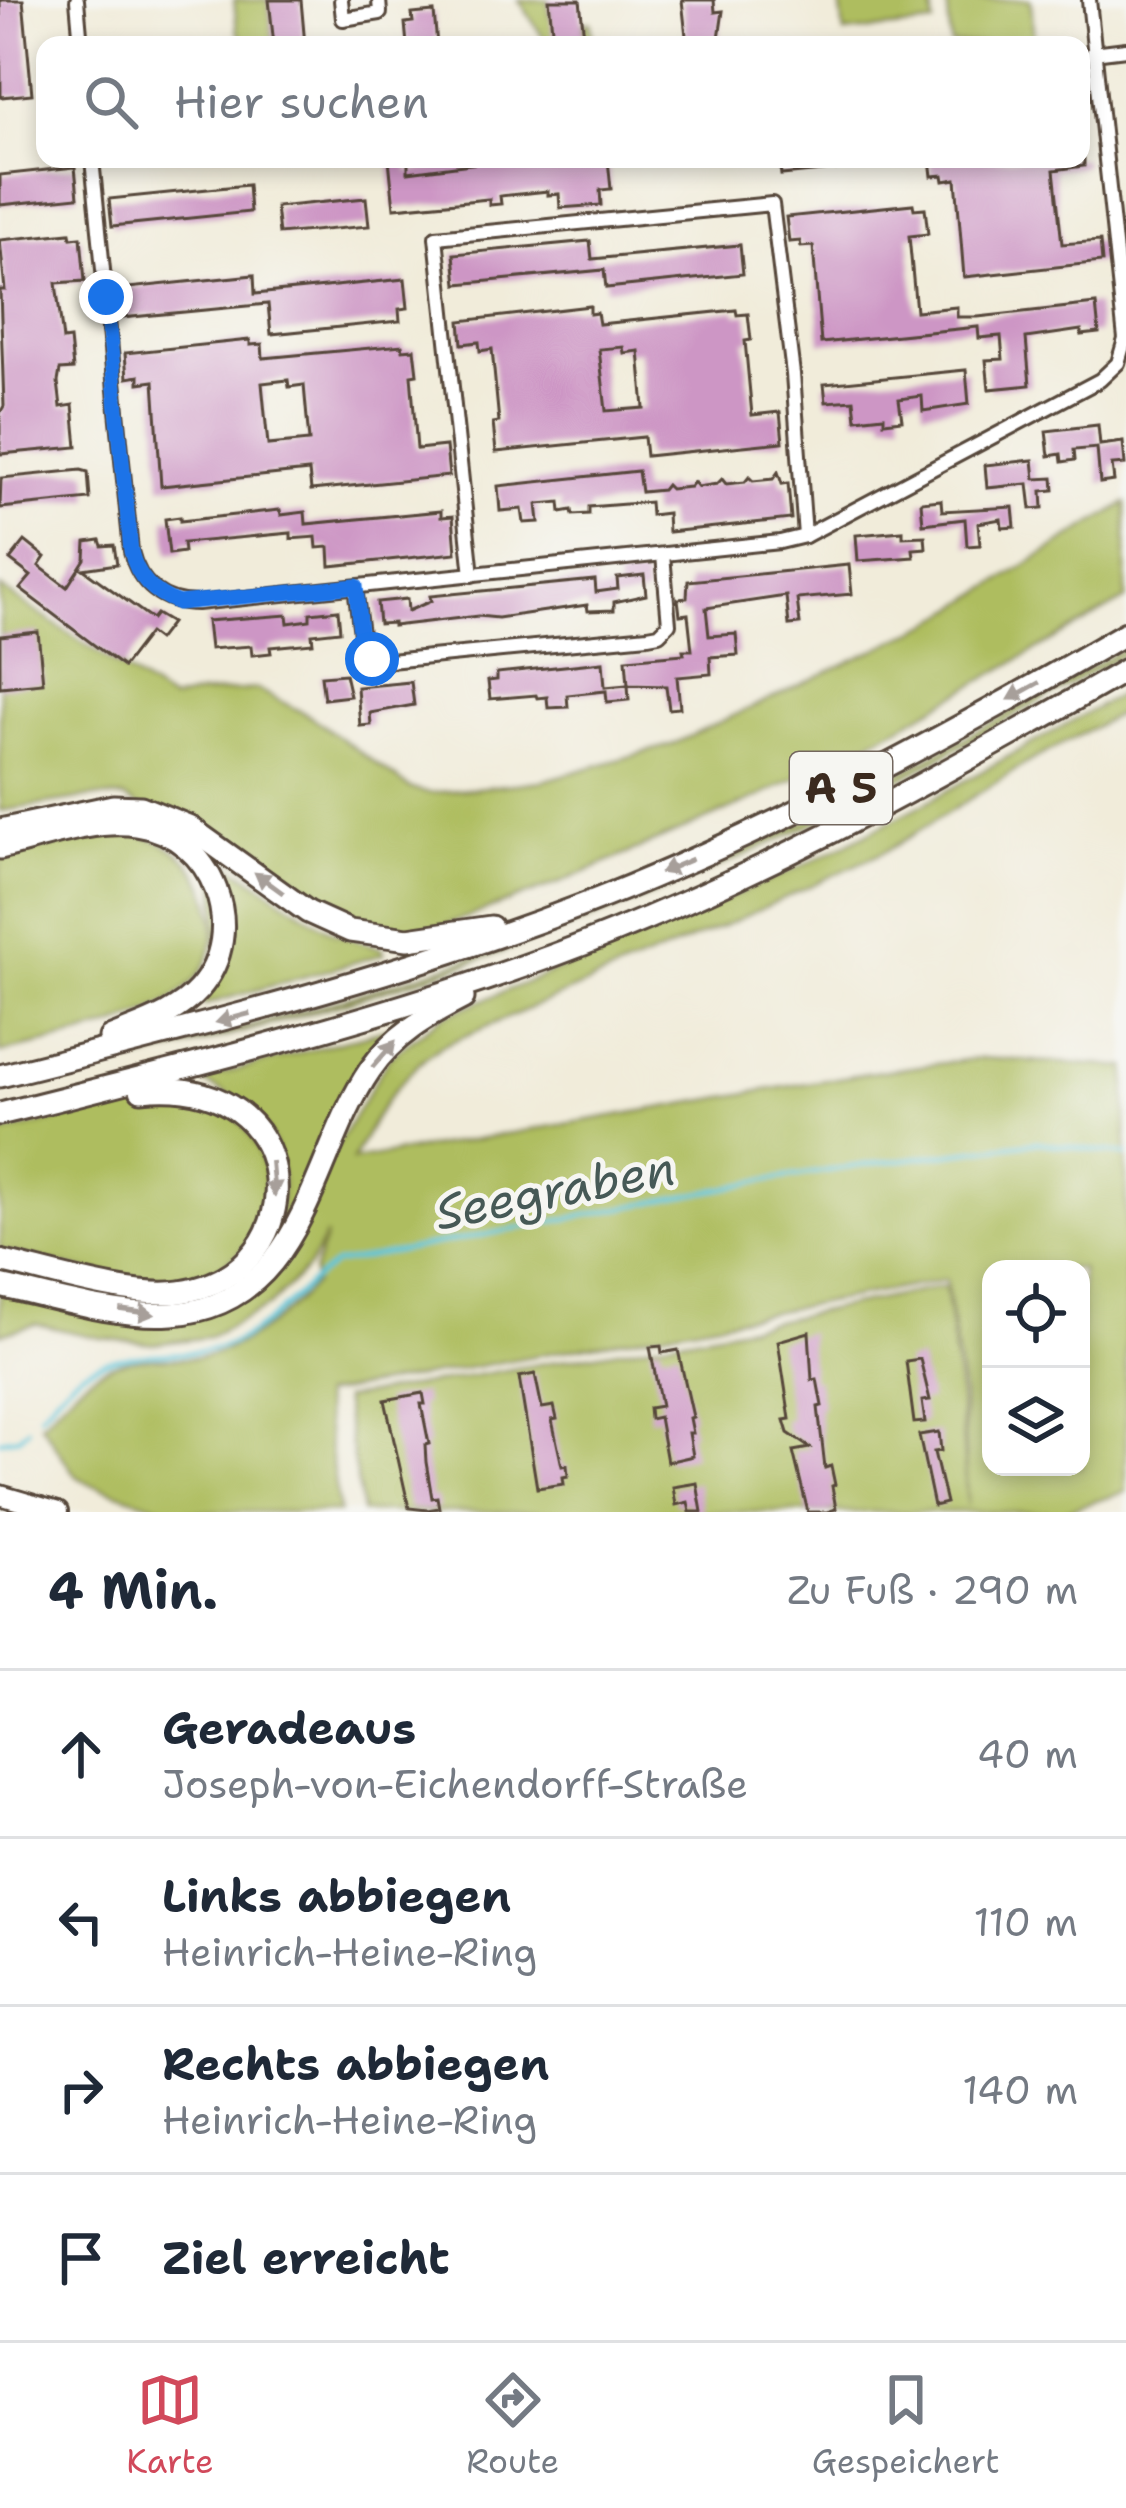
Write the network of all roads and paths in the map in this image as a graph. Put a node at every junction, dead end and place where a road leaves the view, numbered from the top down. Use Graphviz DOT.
graph roads {
  1 [pos="76,0"];
  2 [pos="341,0"];
  3 [pos="379,0"];
  4 [pos="1089,0"];
  5 [pos="80,36"];
  6 [pos="1126,49"];
  7 [pos="1093,53"];
  8 [pos="93,168"];
  9 [pos="1122,261"];
  10 [pos="806,536"];
  11 [pos="663,555"];
  12 [pos="472,574"];
  13 [pos="356,586"];
  14 [pos="1126,633"];
  15 [pos="1126,670"];
  16 [pos="0,830"];
  17 [pos="0,848"];
  18 [pos="545,918"];
  19 [pos="528,965"];
  20 [pos="48,1064"];
  21 [pos="0,1076"];
  22 [pos="63,1098"];
  23 [pos="0,1114"];
  24 [pos="0,1261"];
  25 [pos="0,1286"];
  26 [pos="3,1494"];
  27 [pos="58,1512"];
  1 -- 5 [label="street"];
  2 -- 3 [label="street"];
  4 -- 7 [label="street"];
  6 -- 7 [label="street"];
  7 -- 9 [label="street"];
  8 -- 13 [label="street"];
  9 -- 10 [label="street"];
  10 -- 11 [label="street"];
  10 -- 12 [label="street"];
  11 -- 12 [label="street"];
  11 -- 13 [label="street"];
  12 -- 13 [label="street"];
  14 -- 18 [label="highway, A 5, one-way"];
  15 -- 19 [label="highway, A 5"];
  18 -- 16 [label="highway, one-way"];
  17 -- 20 [label="highway"];
  18 -- 20 [label="highway, A 5, one-way"];
  19 -- 22 [label="highway, A 5"];
  25 -- 19 [label="highway, one-way"];
  20 -- 21 [label="highway, A 5"];
  22 -- 23 [label="highway, A 5"];
  22 -- 24 [label="highway, one-way"];
  26 -- 27 [label="main road"];
}
